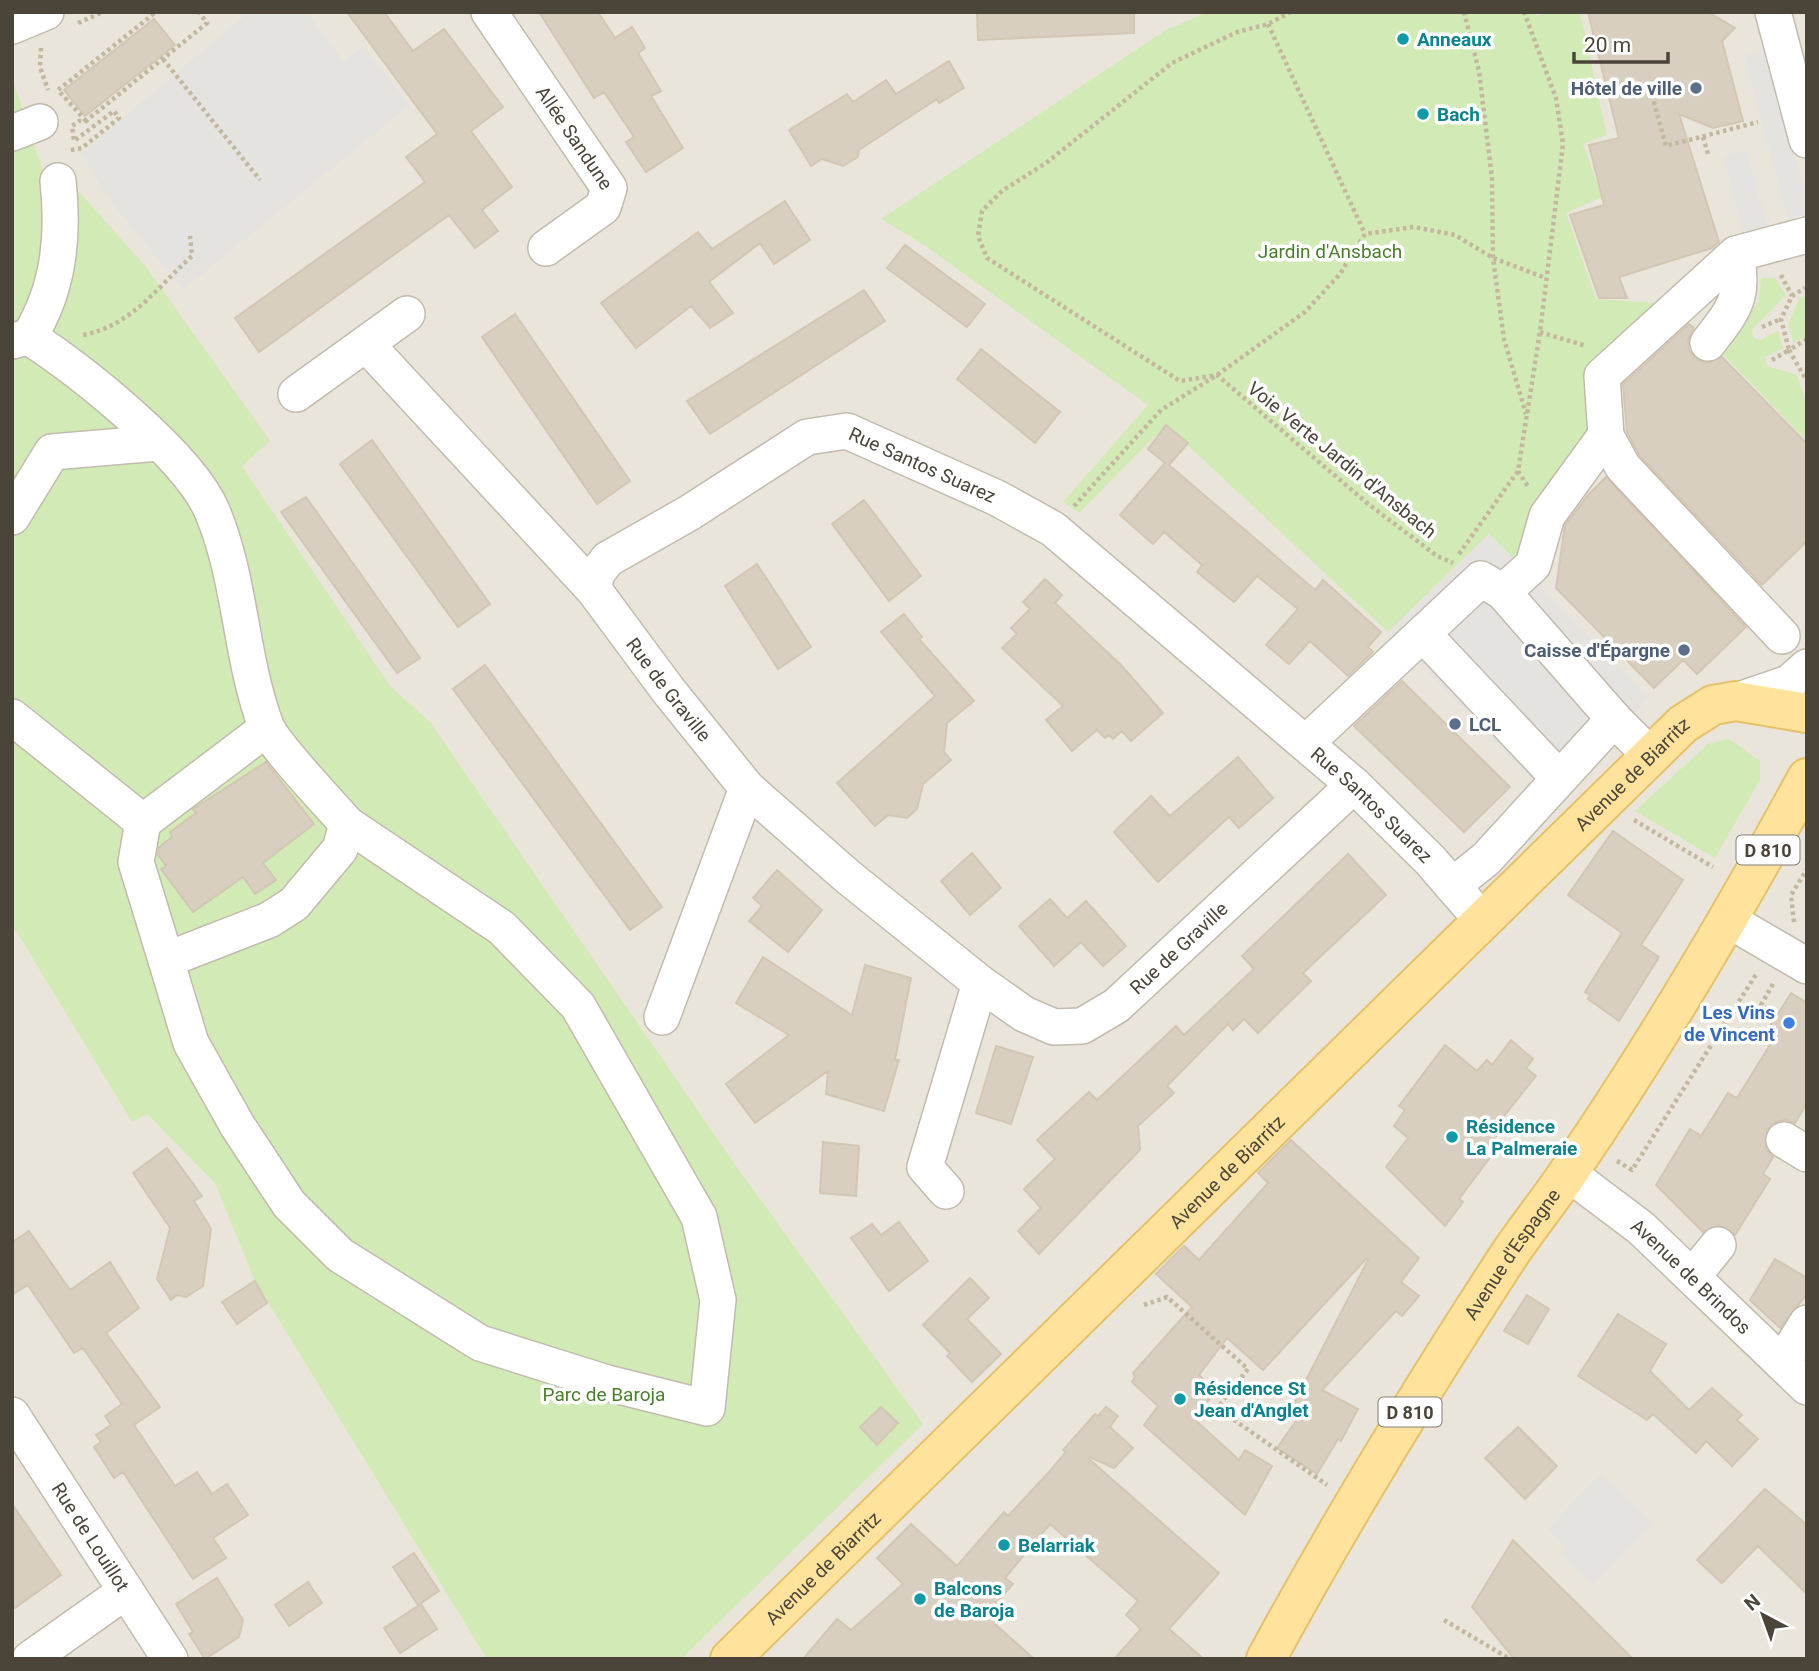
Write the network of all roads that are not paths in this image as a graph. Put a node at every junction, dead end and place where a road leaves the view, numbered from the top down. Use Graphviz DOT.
graph roads {
  1 [pos="489,12"];
  2 [pos="1773,12"];
  3 [pos="12,26"];
  4 [pos="53,27"];
  5 [pos="1807,140"];
  6 [pos="58,181"];
  7 [pos="1807,235"];
  8 [pos="546,248"];
  9 [pos="1736,254"];
  10 [pos="407,314"];
  11 [pos="21,339"];
  12 [pos="1708,343"];
  13 [pos="366,344"];
  14 [pos="296,394"];
  15 [pos="1606,435"];
  16 [pos="158,443"];
  17 [pos="12,517"];
  18 [pos="1479,578"];
  19 [pos="594,590"];
  20 [pos="1424,635"];
  21 [pos="1782,636"];
  22 [pos="1807,667"];
  23 [pos="1736,701"];
  24 [pos="1807,713"];
  25 [pos="12,717"];
  26 [pos="1614,719"];
  27 [pos="266,729"];
  28 [pos="1306,743"];
  29 [pos="1650,755"];
  30 [pos="1558,777"];
  31 [pos="1807,778"];
  32 [pos="1354,785"];
  33 [pos="747,788"];
  34 [pos="143,822"];
  35 [pos="347,824"];
  36 [pos="1452,886"];
  37 [pos="1482,920"];
  38 [pos="1730,921"];
  39 [pos="166,960"];
  40 [pos="1788,960"];
  41 [pos="980,983"];
  42 [pos="662,1017"];
  43 [pos="1578,1158"];
  44 [pos="946,1191"];
  45 [pos="1718,1245"];
  46 [pos="1692,1277"];
  47 [pos="1807,1323"];
  48 [pos="1794,1375"];
  49 [pos="12,1415"];
  50 [pos="126,1591"];
  51 [pos="30,1659"];
  52 [pos="170,1659"];
  53 [pos="730,1659"];
  54 [pos="1266,1659"];
  1 -- 8 [label="street, Allée Sandune"];
  2 -- 5 [label="street"];
  3 -- 4 [label="street"];
  6 -- 11 [label="street"];
  7 -- 9 [label="street"];
  9 -- 12 [label="street"];
  9 -- 15 [label="street"];
  10 -- 13 [label="street"];
  11 -- 16 [label="street"];
  13 -- 14 [label="street"];
  13 -- 19 [label="street"];
  15 -- 18 [label="street"];
  15 -- 21 [label="street"];
  16 -- 17 [label="street"];
  16 -- 27 [label="street"];
  18 -- 20 [label="street"];
  18 -- 26 [label="street"];
  19 -- 28 [label="street, Rue Santos Suarez"];
  19 -- 33 [label="street, Rue de Graville"];
  20 -- 28 [label="street"];
  20 -- 30 [label="street"];
  22 -- 23 [label="street"];
  23 -- 24 [label="main road"];
  23 -- 29 [label="main road, Avenue de Biarritz"];
  25 -- 34 [label="street"];
  26 -- 29 [label="street"];
  26 -- 30 [label="street"];
  27 -- 34 [label="street"];
  27 -- 35 [label="street"];
  28 -- 32 [label="street, Rue Santos Suarez"];
  29 -- 37 [label="main road, Avenue de Biarritz"];
  30 -- 36 [label="street"];
  31 -- 38 [label="main road, Avenue d'Espagne / D 810"];
  32 -- 36 [label="street, Rue Santos Suarez"];
  32 -- 41 [label="street, Rue de Graville"];
  33 -- 41 [label="street, Rue de Graville"];
  33 -- 42 [label="street"];
  34 -- 39 [label="street"];
  35 -- 39 [label="street"];
  35 -- 39 [label="street"];
  36 -- 37 [label="street, Rue Santos Suarez"];
  37 -- 53 [label="main road, Avenue de Biarritz"];
  38 -- 40 [label="street"];
  38 -- 43 [label="main road, Avenue d'Espagne / D 810"];
  41 -- 44 [label="street"];
  43 -- 46 [label="street, Avenue de Brindos"];
  43 -- 54 [label="main road, Avenue d'Espagne / D 810"];
  45 -- 46 [label="street"];
  46 -- 48 [label="street, Avenue de Brindos"];
  47 -- 48 [label="street"];
  49 -- 50 [label="street, Rue de Louillot"];
  50 -- 51 [label="street"];
  50 -- 52 [label="street, Rue de Louillot"];
}
